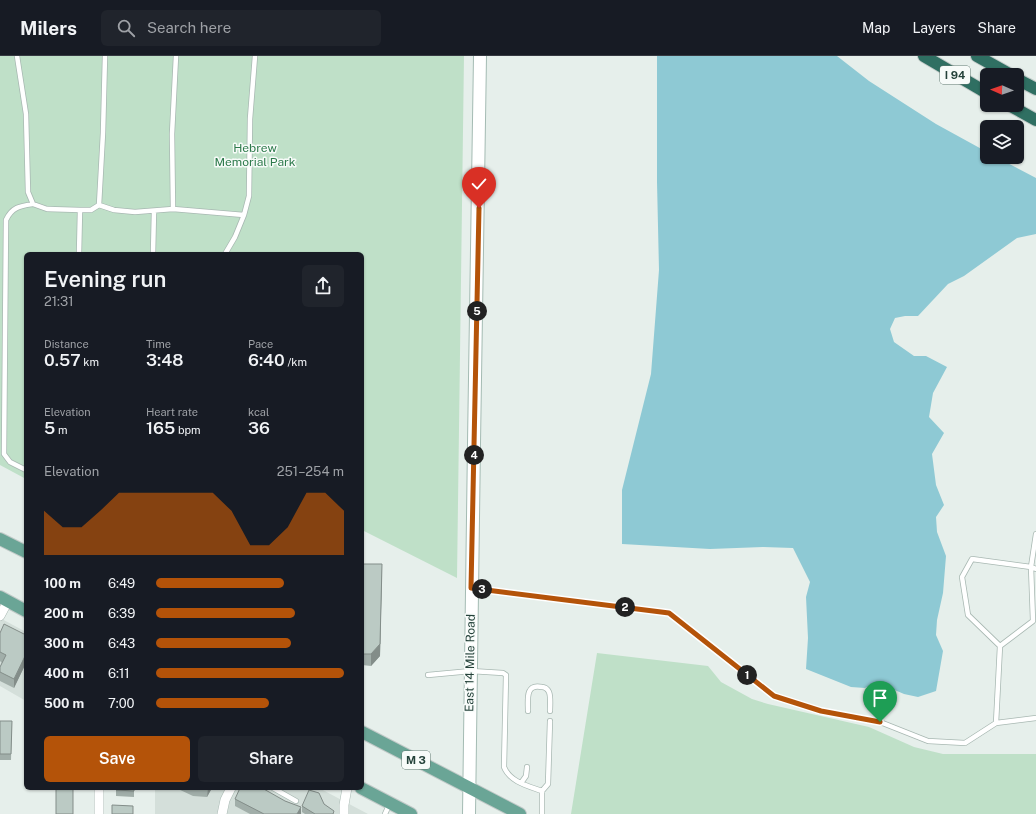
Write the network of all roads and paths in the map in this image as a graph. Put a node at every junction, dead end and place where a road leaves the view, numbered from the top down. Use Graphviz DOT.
graph roads {
  1 [pos="17,56"];
  2 [pos="105,56"];
  3 [pos="176,56"];
  4 [pos="255,56"];
  5 [pos="480,56"];
  6 [pos="924,56"];
  7 [pos="977,56"];
  8 [pos="998,68"];
  9 [pos="1024,83"];
  10 [pos="980,88"];
  11 [pos="1036,89"];
  12 [pos="1022,112"];
  13 [pos="1036,120"];
  14 [pos="33,204"];
  15 [pos="99,205"];
  16 [pos="173,209"];
  17 [pos="80,210"];
  18 [pos="154,211"];
  19 [pos="244,215"];
  20 [pos="79,252"];
  21 [pos="153,252"];
  22 [pos="226,252"];
  23 [pos="24,469"];
  24 [pos="1036,534"];
  25 [pos="0,539"];
  26 [pos="24,551"];
  27 [pos="1034,568"];
  28 [pos="471,588"];
  29 [pos="4,599"];
  30 [pos="24,610"];
  31 [pos="0,616"];
  32 [pos="1035,622"];
  33 [pos="1000,646"];
  34 [pos="471,671"];
  35 [pos="428,675"];
  36 [pos="528,711"];
  37 [pos="550,711"];
  38 [pos="1036,718"];
  39 [pos="550,721"];
  40 [pos="996,723"];
  41 [pos="364,733"];
  42 [pos="527,767"];
  43 [pos="521,783"];
  44 [pos="470,787"];
  45 [pos="99,790"];
  46 [pos="230,790"];
  47 [pos="277,790"];
  48 [pos="347,790"];
  49 [pos="364,790"];
  50 [pos="542,791"];
  51 [pos="296,801"];
  52 [pos="387,809"];
  53 [pos="99,814"];
  54 [pos="222,814"];
  55 [pos="344,814"];
  56 [pos="411,814"];
  57 [pos="469,814"];
  58 [pos="520,814"];
  59 [pos="542,814"];
  1 -- 14 [label="lane"];
  2 -- 15 [label="lane"];
  3 -- 16 [label="lane"];
  4 -- 19 [label="lane"];
  5 -- 28 [label="main road, East 14 Mile Road"];
  6 -- 10 [label="highway, I 94"];
  7 -- 8 [label="highway, I 94"];
  9 -- 11 [label="highway"];
  12 -- 13 [label="highway"];
  14 -- 17 [label="lane"];
  14 -- 23 [label="lane"];
  15 -- 17 [label="lane"];
  15 -- 18 [label="lane"];
  16 -- 18 [label="lane"];
  16 -- 19 [label="lane"];
  17 -- 20 [label="lane"];
  18 -- 21 [label="lane"];
  19 -- 22 [label="lane"];
  24 -- 27 [label="lane"];
  25 -- 26 [label="main road"];
  27 -- 32 [label="lane"];
  27 -- 33 [label="lane"];
  28 -- 34 [label="main road, East 14 Mile Road"];
  28 -- 40 [label="lane"];
  29 -- 30 [label="main road"];
  29 -- 31 [label="street"];
  32 -- 33 [label="lane"];
  33 -- 40 [label="lane"];
  34 -- 35 [label="lane"];
  34 -- 43 [label="lane"];
  34 -- 44 [label="main road, East 14 Mile Road"];
  36 -- 37 [label="lane"];
  38 -- 40 [label="lane"];
  39 -- 50 [label="lane"];
  41 -- 44 [label="main road, M 3"];
  42 -- 43 [label="lane"];
  43 -- 50 [label="lane"];
  44 -- 57 [label="main road, East 14 Mile Road"];
  44 -- 58 [label="main road, M 3"];
  45 -- 53 [label="street"];
  46 -- 54 [label="street"];
  47 -- 51 [label="lane"];
  48 -- 55 [label="street"];
  49 -- 52 [label="main road"];
  50 -- 59 [label="lane"];
  52 -- 56 [label="main road"];
}
